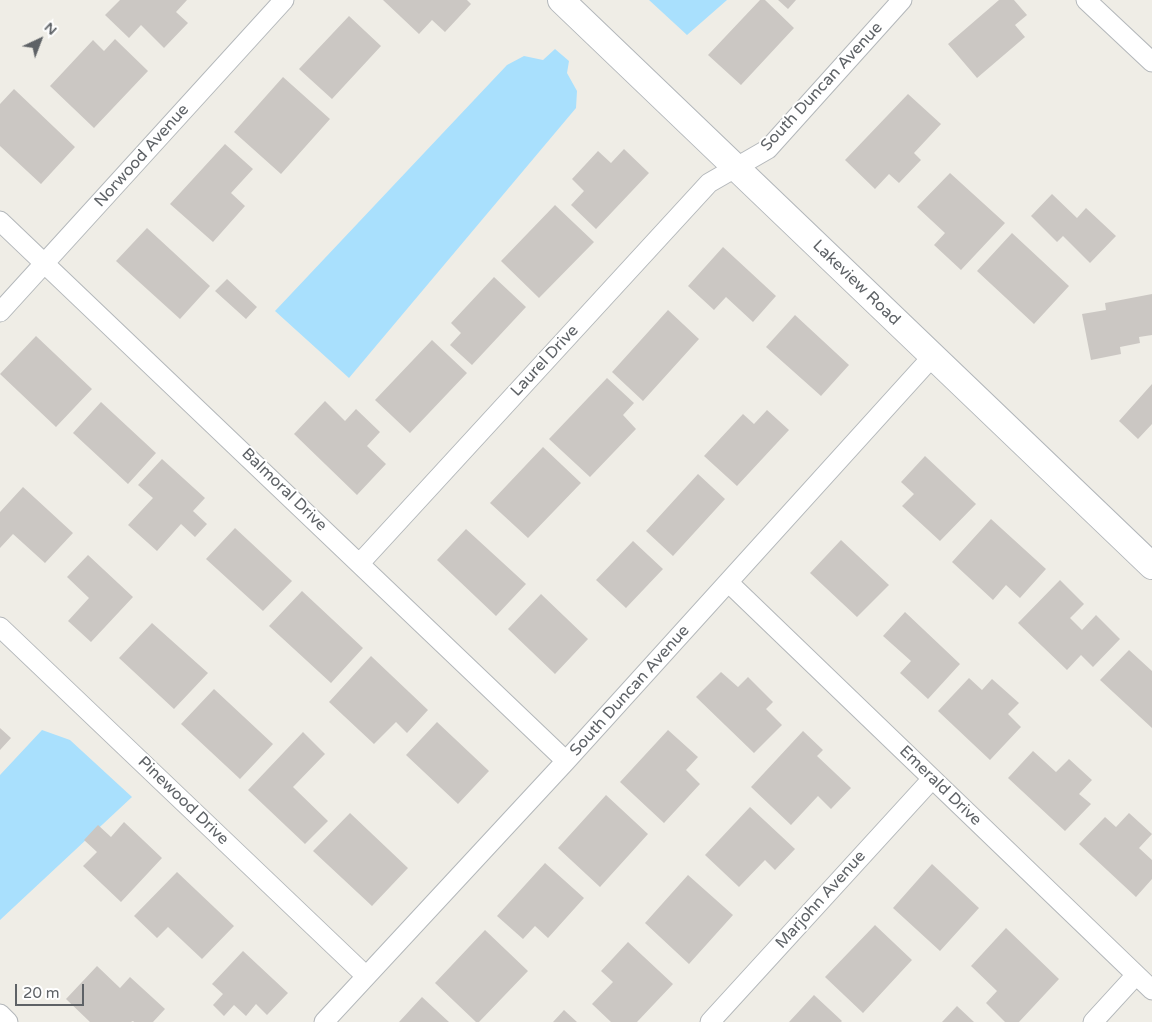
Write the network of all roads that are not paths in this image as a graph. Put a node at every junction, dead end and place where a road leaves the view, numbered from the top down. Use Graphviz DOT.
graph roads {
  1 [pos="284,0"];
  2 [pos="561,0"];
  3 [pos="902,0"];
  4 [pos="1086,0"];
  5 [pos="1152,62"];
  6 [pos="736,167"];
  7 [pos="0,221"];
  8 [pos="44,263"];
  9 [pos="0,312"];
  10 [pos="932,356"];
  11 [pos="360,563"];
  12 [pos="1152,566"];
  13 [pos="728,582"];
  14 [pos="0,627"];
  15 [pos="566,761"];
  16 [pos="932,779"];
  17 [pos="1136,974"];
  18 [pos="366,976"];
  19 [pos="1152,990"];
  20 [pos="0,1014"];
  21 [pos="8,1022"];
  22 [pos="324,1022"];
  23 [pos="710,1022"];
  24 [pos="1093,1022"];
  1 -- 8 [label="street, Norwood Avenue"];
  2 -- 6 [label="street, Lakeview Road"];
  3 -- 6 [label="street, South Duncan Avenue"];
  4 -- 5 [label="street"];
  6 -- 10 [label="street, Lakeview Road"];
  6 -- 11 [label="street, Laurel Drive"];
  7 -- 8 [label="street, Balmoral Drive"];
  8 -- 9 [label="street, Norwood Avenue"];
  8 -- 11 [label="street, Balmoral Drive"];
  10 -- 12 [label="street, Lakeview Road"];
  10 -- 13 [label="street, South Duncan Avenue"];
  11 -- 15 [label="street, Balmoral Drive"];
  13 -- 15 [label="street, South Duncan Avenue"];
  13 -- 16 [label="street, Emerald Drive"];
  14 -- 18 [label="street, Pinewood Drive"];
  15 -- 18 [label="street, South Duncan Avenue"];
  16 -- 17 [label="street, Emerald Drive"];
  16 -- 23 [label="street, Marjohn Avenue"];
  17 -- 19 [label="street, Emerald Drive"];
  17 -- 24 [label="street"];
  18 -- 22 [label="street, South Duncan Avenue"];
  20 -- 21 [label="street"];
}
